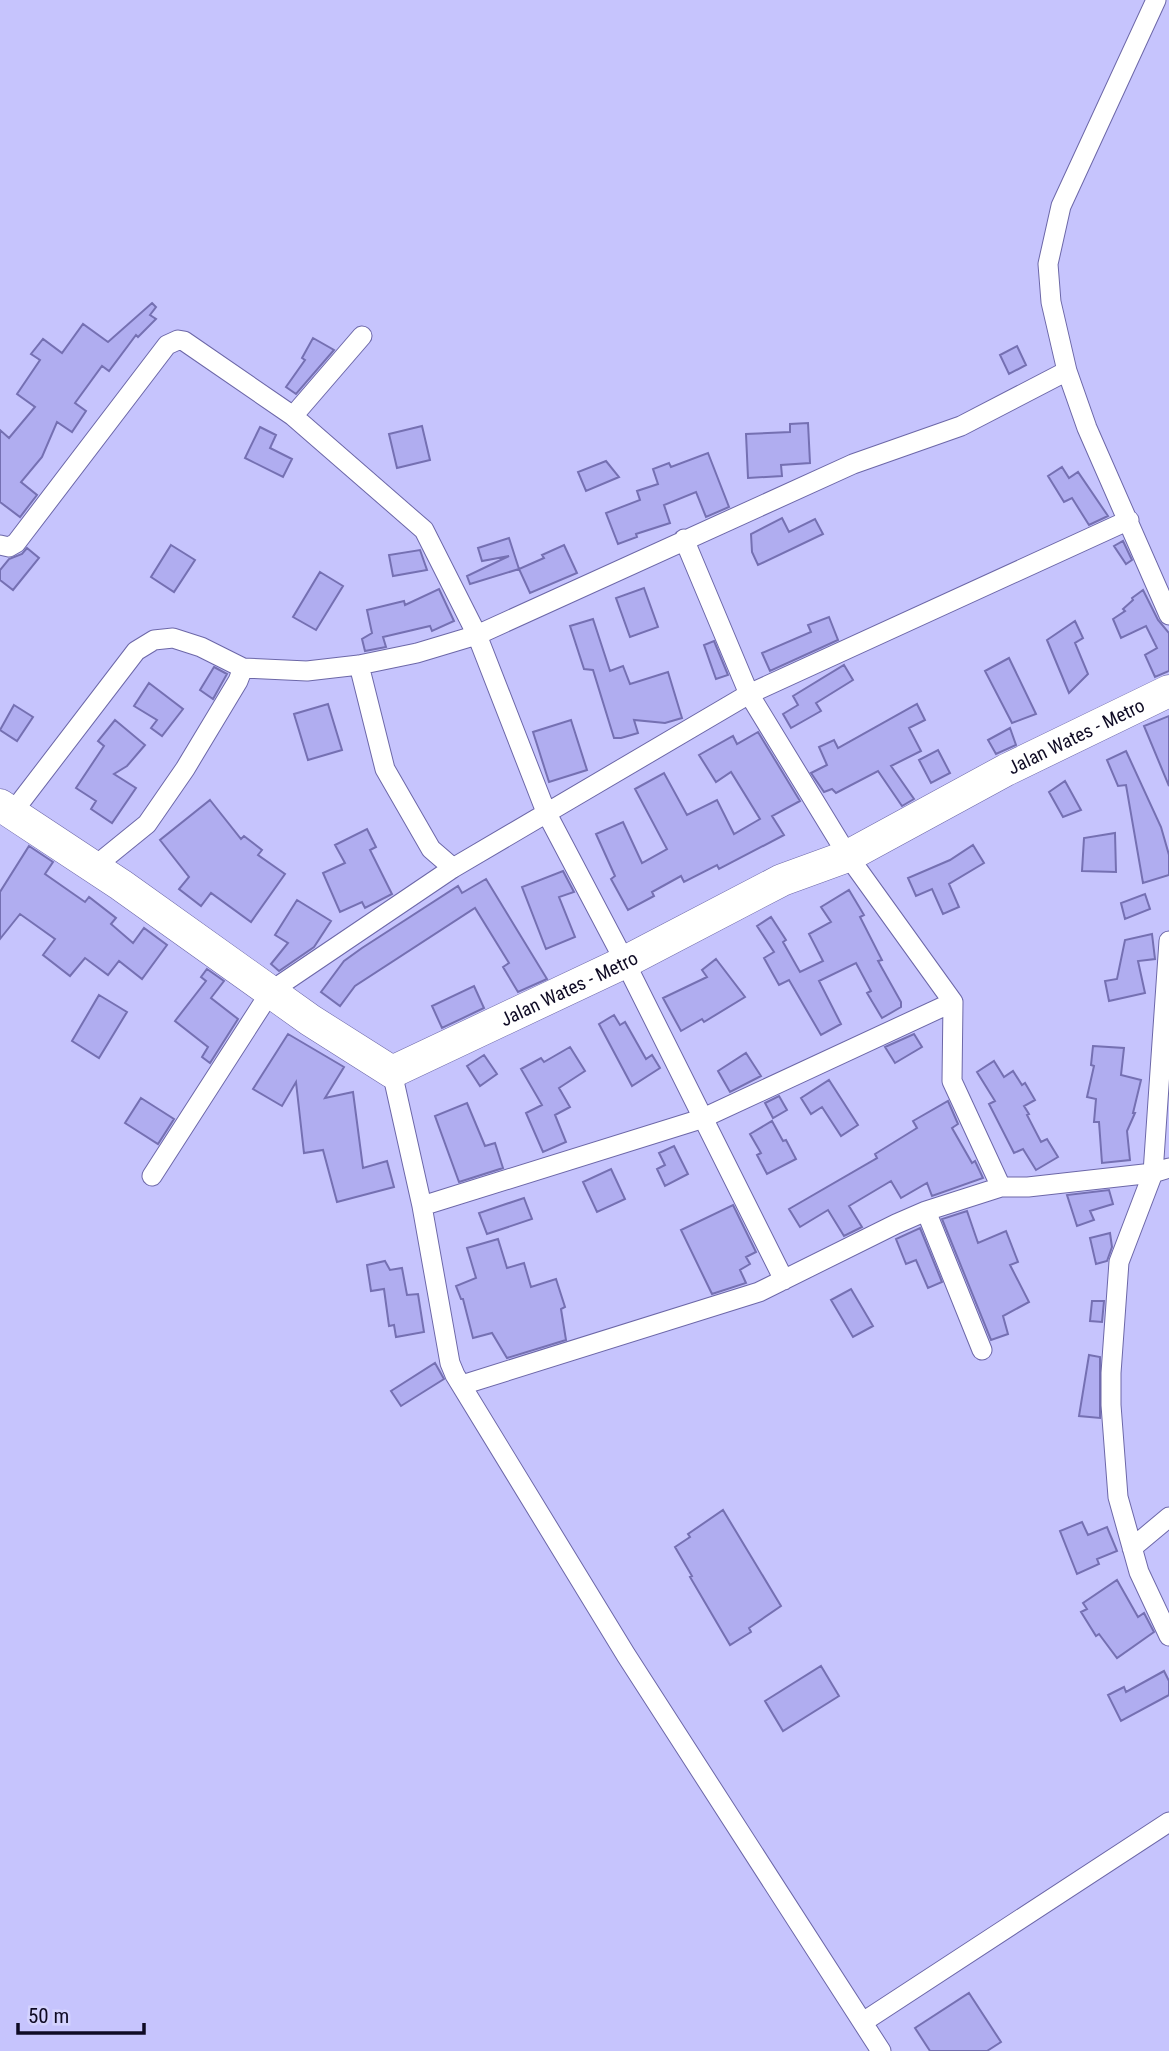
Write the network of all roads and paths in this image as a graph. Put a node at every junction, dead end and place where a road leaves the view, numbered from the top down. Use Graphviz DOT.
graph roads {
  1 [pos="1156,0"];
  2 [pos="362,336"];
  3 [pos="1067,371"];
  4 [pos="293,416"];
  5 [pos="1129,520"];
  6 [pos="684,539"];
  7 [pos="0,545"];
  8 [pos="1169,615"];
  9 [pos="477,635"];
  10 [pos="359,665"];
  11 [pos="243,668"];
  12 [pos="1169,691"];
  13 [pos="749,694"];
  14 [pos="6,809"];
  15 [pos="547,812"];
  16 [pos="848,856"];
  17 [pos="94,867"];
  18 [pos="453,868"];
  19 [pos="1169,942"];
  20 [pos="625,962"];
  21 [pos="271,991"];
  22 [pos="953,1002"];
  23 [pos="391,1072"];
  24 [pos="701,1119"];
  25 [pos="1161,1170"];
  26 [pos="152,1176"];
  27 [pos="1001,1187"];
  28 [pos="422,1206"];
  29 [pos="926,1211"];
  30 [pos="784,1280"];
  31 [pos="982,1350"];
  32 [pos="462,1385"];
  33 [pos="1169,1517"];
  34 [pos="1132,1548"];
  35 [pos="1169,1636"];
  36 [pos="1169,1822"];
  37 [pos="863,2022"];
  38 [pos="881,2051"];
  1 -- 3 [label="street"];
  2 -- 4 [label="street"];
  3 -- 5 [label="street"];
  3 -- 6 [label="street"];
  4 -- 7 [label="street"];
  4 -- 9 [label="street"];
  5 -- 8 [label="street"];
  5 -- 13 [label="street"];
  6 -- 9 [label="street"];
  6 -- 13 [label="street"];
  9 -- 10 [label="street"];
  9 -- 15 [label="street"];
  10 -- 11 [label="street"];
  10 -- 18 [label="street"];
  11 -- 14 [label="street"];
  11 -- 17 [label="street"];
  12 -- 16 [label="main road, Jalan Wates - Metro"];
  13 -- 15 [label="street"];
  13 -- 16 [label="street"];
  14 -- 17 [label="main road"];
  15 -- 18 [label="street"];
  15 -- 20 [label="street"];
  16 -- 20 [label="main road, Jalan Wates - Metro"];
  16 -- 22 [label="street"];
  17 -- 21 [label="main road"];
  18 -- 21 [label="street"];
  19 -- 25 [label="street"];
  20 -- 23 [label="main road, Jalan Wates - Metro"];
  20 -- 24 [label="street"];
  21 -- 23 [label="main road"];
  21 -- 26 [label="street"];
  22 -- 24 [label="street"];
  22 -- 27 [label="street"];
  23 -- 28 [label="street"];
  24 -- 28 [label="street"];
  24 -- 30 [label="street"];
  25 -- 27 [label="street"];
  25 -- 34 [label="street"];
  27 -- 29 [label="street"];
  28 -- 32 [label="street"];
  29 -- 30 [label="street"];
  29 -- 31 [label="street"];
  30 -- 32 [label="street"];
  32 -- 37 [label="street"];
  33 -- 34 [label="street"];
  34 -- 35 [label="street"];
  36 -- 37 [label="street"];
  37 -- 38 [label="street"];
}
